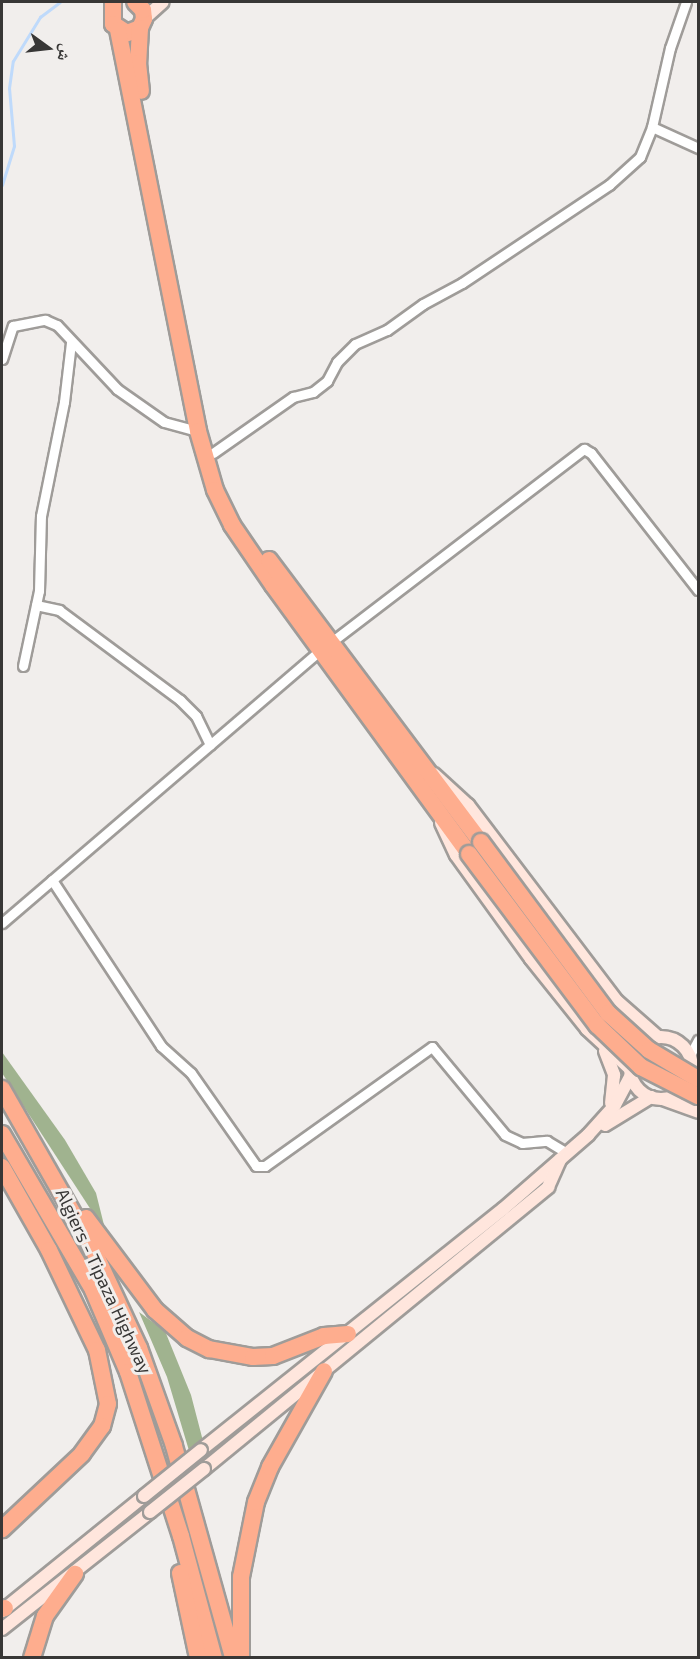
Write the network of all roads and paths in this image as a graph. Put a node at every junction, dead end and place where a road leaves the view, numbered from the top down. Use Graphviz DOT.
graph roads {
  1 [pos="135,2"];
  2 [pos="163,2"];
  3 [pos="686,2"];
  4 [pos="116,4"];
  5 [pos="142,24"];
  6 [pos="118,30"];
  7 [pos="652,127"];
  8 [pos="699,148"];
  9 [pos="71,342"];
  10 [pos="2,359"];
  11 [pos="198,431"];
  12 [pos="213,453"];
  13 [pos="699,590"];
  14 [pos="36,605"];
  15 [pos="325,646"];
  16 [pos="23,666"];
  17 [pos="210,744"];
  18 [pos="429,772"];
  19 [pos="439,816"];
  20 [pos="475,848"];
  21 [pos="52,880"];
  22 [pos="2,923"];
  23 [pos="658,1036"];
  24 [pos="597,1040"];
  25 [pos="699,1040"];
  26 [pos="694,1060"];
  27 [pos="631,1072"];
  28 [pos="699,1079"];
  29 [pos="2,1089"];
  30 [pos="699,1096"];
  31 [pos="657,1098"];
  32 [pos="699,1112"];
  33 [pos="604,1118"];
  34 [pos="2,1134"];
  35 [pos="588,1135"];
  36 [pos="564,1156"];
  37 [pos="2,1167"];
  38 [pos="50,1168"];
  39 [pos="2,1182"];
  40 [pos="348,1334"];
  41 [pos="324,1371"];
  42 [pos="64,1467"];
  43 [pos="170,1504"];
  44 [pos="2,1529"];
  45 [pos="75,1574"];
  46 [pos="3,1609"];
  47 [pos="2,1629"];
  48 [pos="32,1658"];
  49 [pos="198,1658"];
  50 [pos="214,1658"];
  51 [pos="233,1658"];
  52 [pos="241,1658"];
  1 -- 5 [label="highway"];
  2 -- 5 [label="main road"];
  3 -- 7 [label="street"];
  4 -- 6 [label="highway"];
  5 -- 6 [label="highway"];
  5 -- 12 [label="highway"];
  6 -- 11 [label="highway"];
  7 -- 8 [label="street"];
  7 -- 12 [label="street"];
  9 -- 10 [label="street"];
  9 -- 11 [label="street"];
  9 -- 14 [label="street"];
  11 -- 15 [label="highway"];
  12 -- 15 [label="highway"];
  13 -- 15 [label="street"];
  14 -- 16 [label="street"];
  14 -- 17 [label="street"];
  15 -- 17 [label="street"];
  15 -- 18 [label="highway"];
  15 -- 19 [label="highway"];
  17 -- 21 [label="street"];
  18 -- 20 [label="highway"];
  18 -- 23 [label="main road"];
  19 -- 20 [label="highway"];
  19 -- 24 [label="main road"];
  20 -- 28 [label="highway, bridge"];
  20 -- 30 [label="highway, bridge"];
  21 -- 22 [label="street"];
  21 -- 36 [label="street"];
  23 -- 26 [label="main road"];
  23 -- 27 [label="main road"];
  24 -- 27 [label="main road"];
  24 -- 33 [label="main road"];
  25 -- 26 [label="street"];
  26 -- 31 [label="main road"];
  27 -- 31 [label="main road"];
  27 -- 33 [label="main road"];
  29 -- 38 [label="highway, Algiers - Tipaza Highway"];
  31 -- 32 [label="main road"];
  31 -- 35 [label="main road"];
  33 -- 35 [label="main road"];
  34 -- 43 [label="highway, Algiers - Tipaza Highway"];
  35 -- 36 [label="main road"];
  36 -- 40 [label="main road"];
  36 -- 41 [label="main road"];
  37 -- 42 [label="highway"];
  38 -- 40 [label="highway"];
  38 -- 51 [label="highway, Algiers - Tipaza Highway"];
  39 -- 42 [label="highway"];
  40 -- 46 [label="main road, bridge"];
  41 -- 45 [label="main road, bridge"];
  41 -- 52 [label="highway"];
  42 -- 44 [label="highway"];
  43 -- 49 [label="highway"];
  43 -- 50 [label="highway, Algiers - Tipaza Highway"];
  45 -- 47 [label="main road"];
  45 -- 48 [label="highway"];
}
